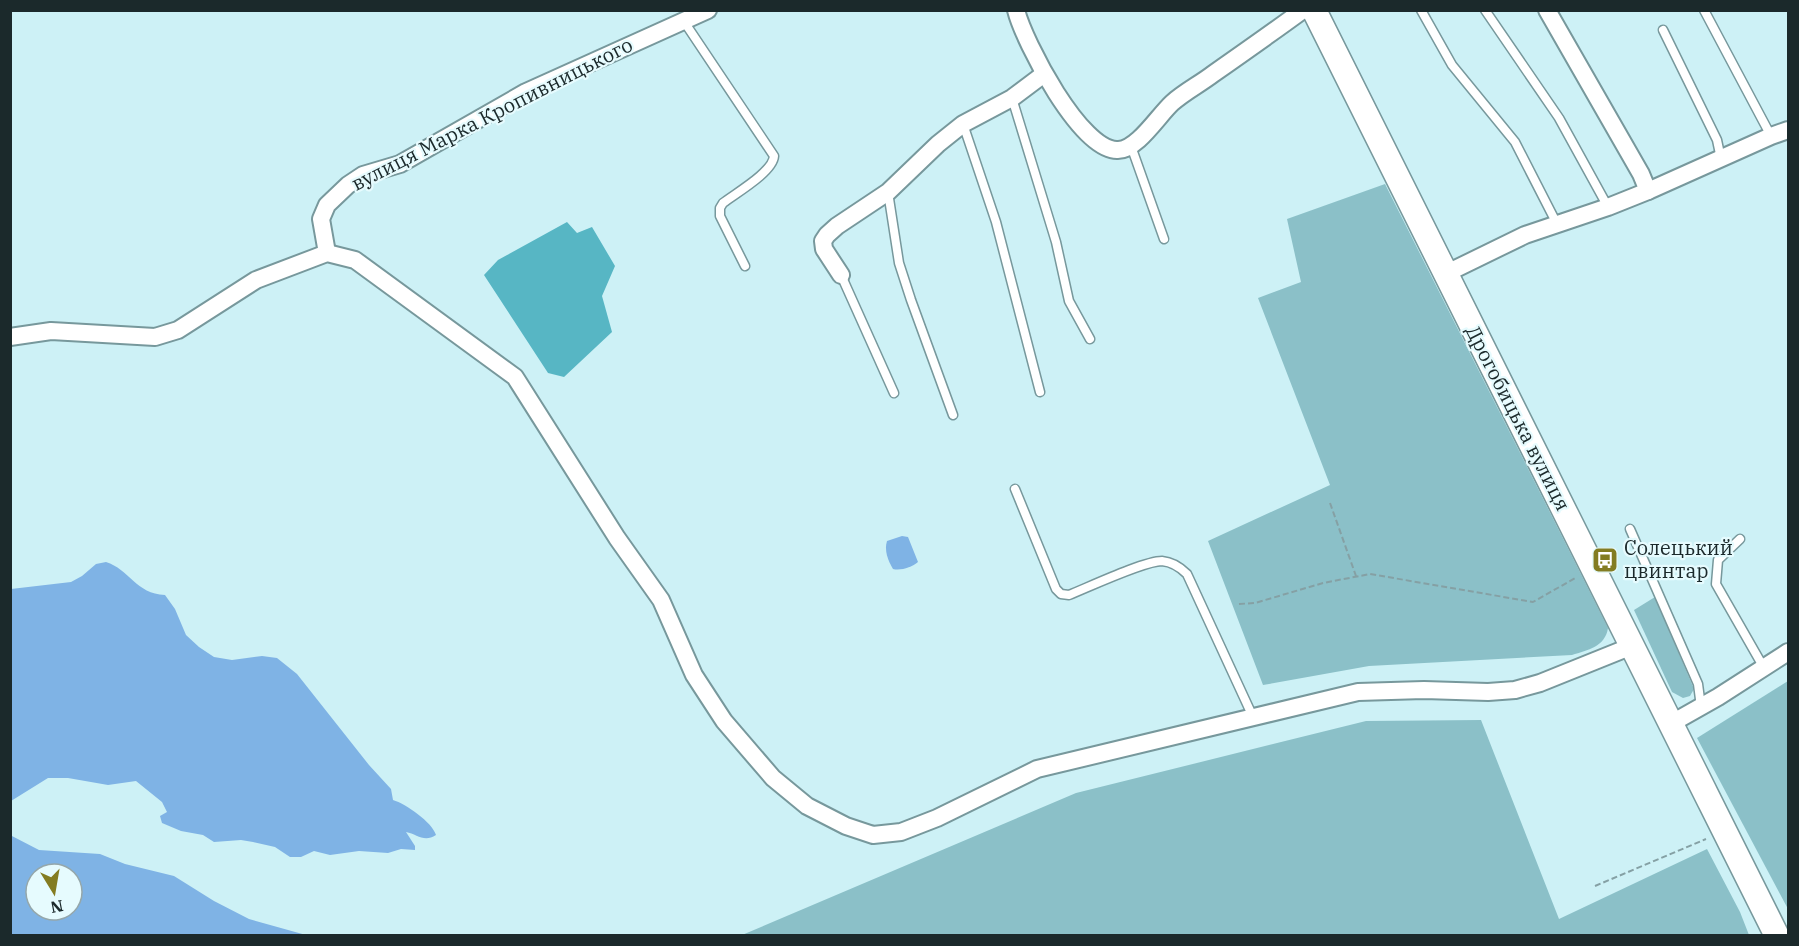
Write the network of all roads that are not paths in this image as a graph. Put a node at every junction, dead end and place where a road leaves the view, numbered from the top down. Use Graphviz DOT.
graph roads {
  1 [pos="708,10"];
  2 [pos="1016,10"];
  3 [pos="1303,10"];
  4 [pos="1314,10"];
  5 [pos="1421,10"];
  6 [pos="1485,10"];
  7 [pos="1547,10"];
  8 [pos="1704,10"];
  9 [pos="683,20"];
  10 [pos="1664,30"];
  11 [pos="1044,74"];
  12 [pos="1012,98"];
  13 [pos="963,124"];
  14 [pos="1788,130"];
  15 [pos="1771,136"];
  16 [pos="1131,146"];
  17 [pos="1721,159"];
  18 [pos="1648,191"];
  19 [pos="888,192"];
  20 [pos="1608,207"];
  21 [pos="1557,224"];
  22 [pos="1164,239"];
  23 [pos="327,253"];
  24 [pos="745,266"];
  25 [pos="1445,274"];
  26 [pos="841,276"];
  27 [pos="10,337"];
  28 [pos="1090,339"];
  29 [pos="1040,392"];
  30 [pos="894,393"];
  31 [pos="952,415"];
  32 [pos="1015,489"];
  33 [pos="1630,528"];
  34 [pos="1740,539"];
  35 [pos="1632,646"];
  36 [pos="1788,652"];
  37 [pos="1764,668"];
  38 [pos="1701,707"];
  39 [pos="1254,717"];
  40 [pos="1671,723"];
  41 [pos="1777,936"];
  1 -- 9 [label="street, вулиця Марка Кропивницького"];
  2 -- 11 [label="street"];
  3 -- 16 [label="street"];
  4 -- 25 [label="street, Дрогобицька вулиця"];
  5 -- 21 [label="lane"];
  6 -- 20 [label="lane"];
  7 -- 18 [label="street"];
  8 -- 15 [label="lane"];
  9 -- 23 [label="street, вулиця Марка Кропивницького"];
  9 -- 24 [label="lane"];
  10 -- 17 [label="lane"];
  11 -- 12 [label="street"];
  11 -- 16 [label="street"];
  12 -- 13 [label="street"];
  12 -- 28 [label="lane"];
  13 -- 19 [label="street"];
  13 -- 29 [label="lane"];
  14 -- 15 [label="street"];
  15 -- 17 [label="street"];
  16 -- 22 [label="lane"];
  17 -- 18 [label="street"];
  18 -- 20 [label="street"];
  19 -- 26 [label="street"];
  19 -- 31 [label="lane"];
  20 -- 21 [label="street"];
  21 -- 25 [label="street"];
  23 -- 27 [label="street"];
  23 -- 39 [label="street"];
  25 -- 35 [label="street, Дрогобицька вулиця"];
  26 -- 30 [label="lane"];
  32 -- 39 [label="lane"];
  33 -- 38 [label="lane"];
  34 -- 37 [label="lane"];
  35 -- 39 [label="street"];
  35 -- 40 [label="street, Дрогобицька вулиця"];
  36 -- 37 [label="street"];
  37 -- 38 [label="street"];
  38 -- 40 [label="street"];
  40 -- 41 [label="street, Дрогобицька вулиця"];
}
